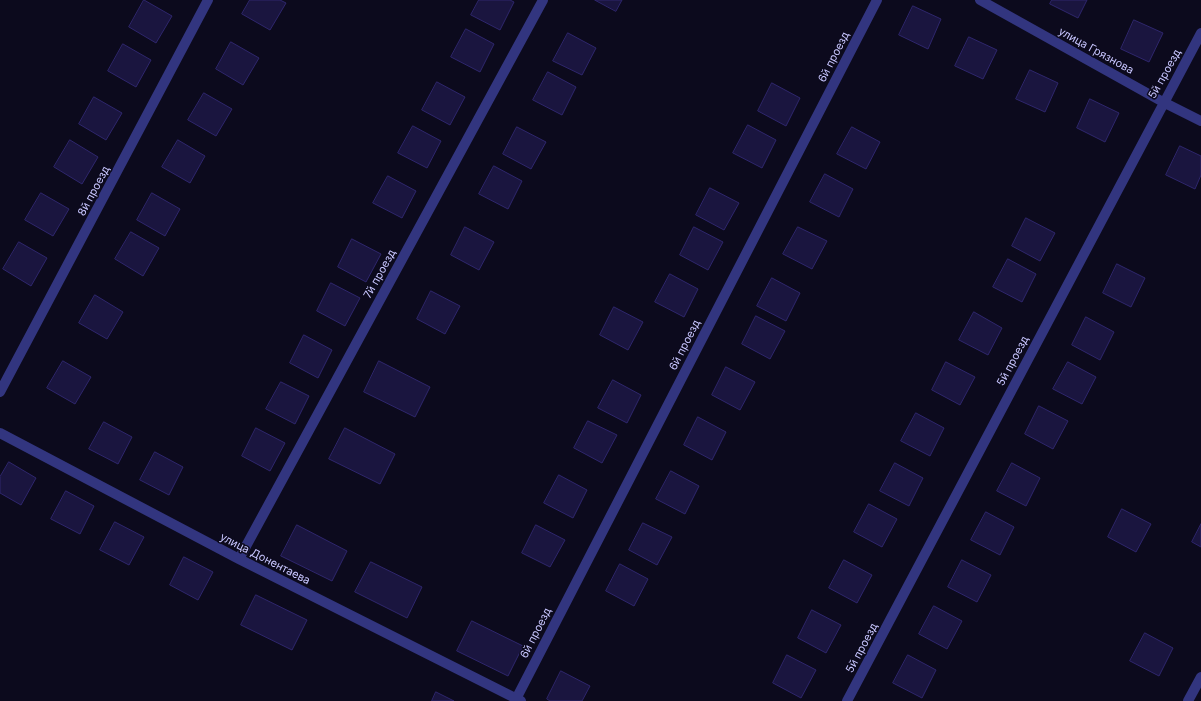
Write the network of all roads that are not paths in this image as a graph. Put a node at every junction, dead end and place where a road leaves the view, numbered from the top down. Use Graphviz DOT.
graph roads {
  1 [pos="208,0"];
  2 [pos="543,0"];
  3 [pos="877,0"];
  4 [pos="980,0"];
  5 [pos="1201,33"];
  6 [pos="1163,102"];
  7 [pos="1201,121"];
  8 [pos="0,392"];
  9 [pos="0,433"];
  10 [pos="239,559"];
  11 [pos="1201,677"];
  12 [pos="517,700"];
  13 [pos="847,701"];
  14 [pos="1188,701"];
  1 -- 8 [label="street, 8й проезд"];
  2 -- 10 [label="street, 7й проезд"];
  3 -- 12 [label="street, 6й проезд"];
  4 -- 6 [label="street, улица Грязнова"];
  5 -- 6 [label="street, 5й проезд"];
  6 -- 7 [label="street, улица Грязнова"];
  6 -- 13 [label="street, 5й проезд"];
  9 -- 10 [label="street, улица Донентаева"];
  10 -- 12 [label="street, улица Донентаева"];
  11 -- 14 [label="street"];
}
